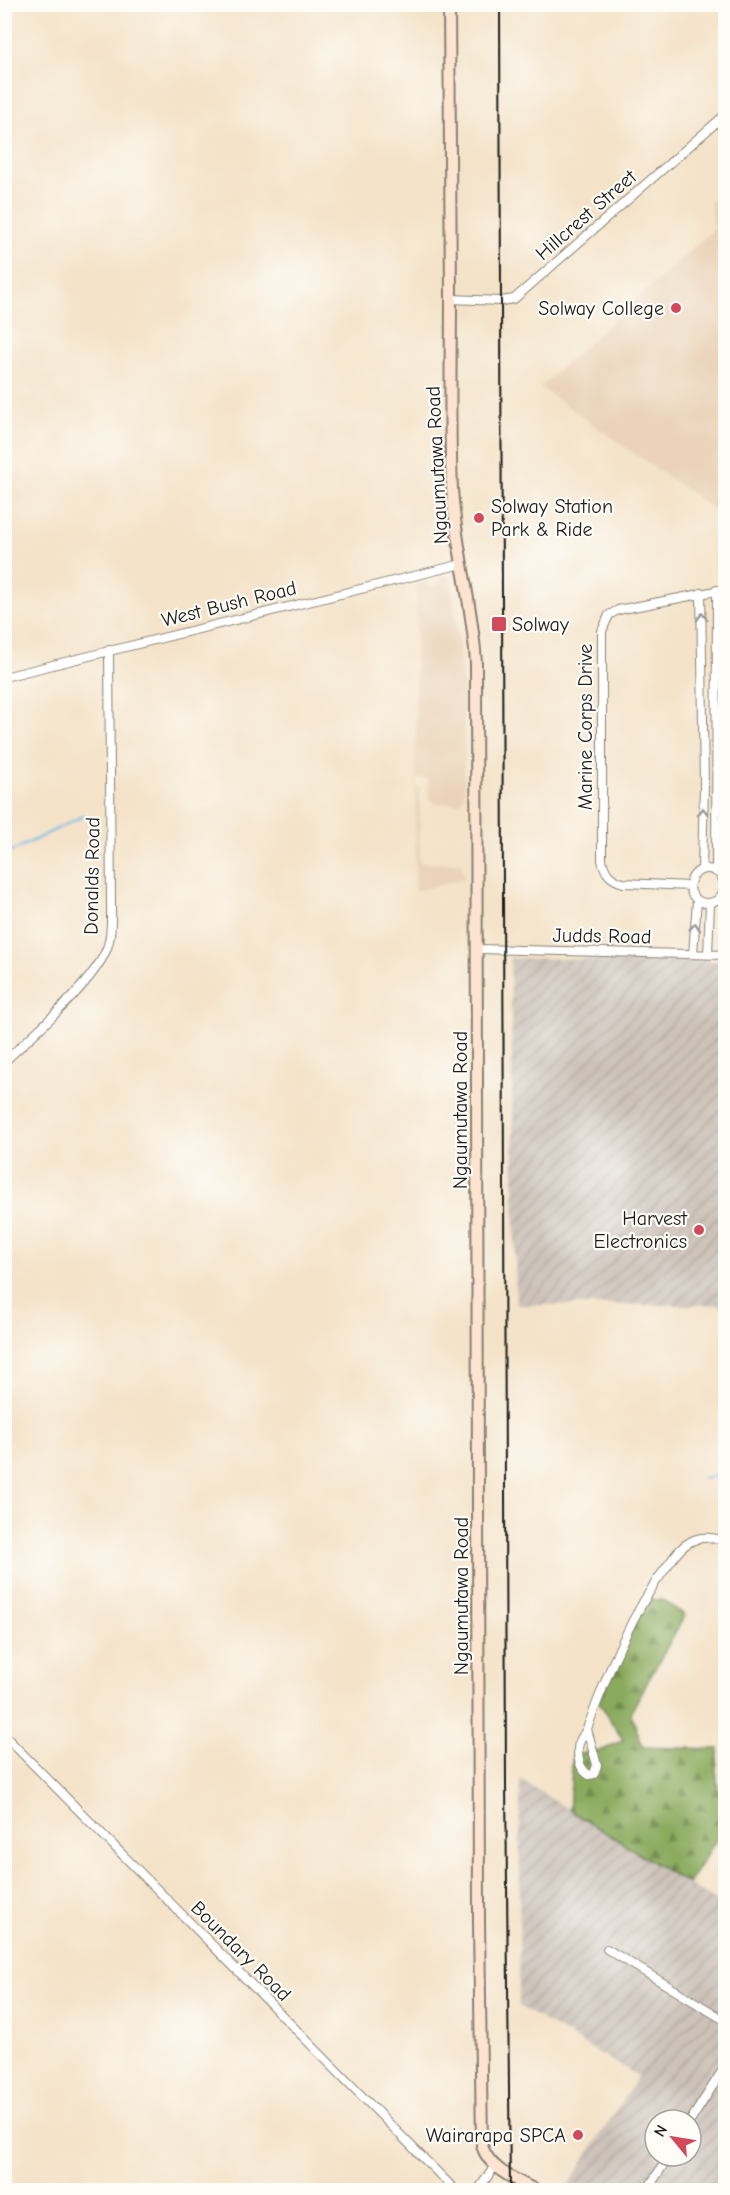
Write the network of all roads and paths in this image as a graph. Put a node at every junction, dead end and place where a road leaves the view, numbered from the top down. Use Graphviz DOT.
graph roads {
  1 [pos="449,4"];
  2 [pos="726,114"];
  3 [pos="451,299"];
  4 [pos="462,564"];
  5 [pos="721,589"];
  6 [pos="701,593"];
  7 [pos="703,643"];
  8 [pos="716,643"];
  9 [pos="109,650"];
  10 [pos="4,677"];
  11 [pos="703,714"];
  12 [pos="717,715"];
  13 [pos="704,786"];
  14 [pos="717,786"];
  15 [pos="702,870"];
  16 [pos="716,872"];
  17 [pos="690,886"];
  18 [pos="725,887"];
  19 [pos="697,900"];
  20 [pos="710,903"];
  21 [pos="478,949"];
  22 [pos="693,954"];
  23 [pos="708,955"];
  24 [pos="726,955"];
  25 [pos="4,1062"];
  26 [pos="726,1541"];
  27 [pos="587,1729"];
  28 [pos="4,1735"];
  29 [pos="607,1949"];
  30 [pos="726,2021"];
  31 [pos="726,2065"];
  32 [pos="699,2108"];
  33 [pos="495,2166"];
  34 [pos="661,2168"];
  35 [pos="455,2190"];
  36 [pos="478,2190"];
  37 [pos="535,2190"];
  38 [pos="647,2190"];
  1 -- 3 [label="main road, Ngaumutawa Road"];
  2 -- 3 [label="street, Hillcrest Street"];
  3 -- 4 [label="main road, Ngaumutawa Road"];
  4 -- 9 [label="street, West Bush Road"];
  4 -- 21 [label="main road, Ngaumutawa Road"];
  5 -- 6 [label="street, Marine Corps Drive"];
  5 -- 8 [label="street"];
  7 -- 6 [label="street, one-way"];
  6 -- 17 [label="street, Marine Corps Drive"];
  7 -- 8 [label="street"];
  7 -- 11 [label="street"];
  8 -- 12 [label="street"];
  9 -- 10 [label="street, West Bush Road"];
  9 -- 25 [label="street, Donalds Road"];
  11 -- 12 [label="street"];
  11 -- 13 [label="street"];
  12 -- 14 [label="street"];
  13 -- 14 [label="street"];
  15 -- 13 [label="street, one-way"];
  14 -- 16 [label="street"];
  15 -- 16 [label="street"];
  15 -- 17 [label="street"];
  16 -- 18 [label="street"];
  17 -- 19 [label="street"];
  18 -- 20 [label="street"];
  19 -- 20 [label="street"];
  22 -- 19 [label="street, one-way"];
  20 -- 23 [label="street"];
  21 -- 22 [label="street, Judds Road"];
  21 -- 33 [label="main road, Ngaumutawa Road"];
  22 -- 23 [label="street, Judds Road"];
  23 -- 24 [label="street, Judds Road"];
  26 -- 27 [label="street"];
  27 -- 27 [label="street"];
  28 -- 35 [label="street, Boundary Road"];
  29 -- 30 [label="street"];
  31 -- 32 [label="street"];
  33 -- 36 [label="street"];
  33 -- 37 [label="main road"];
  34 -- 38 [label="street"];
}
